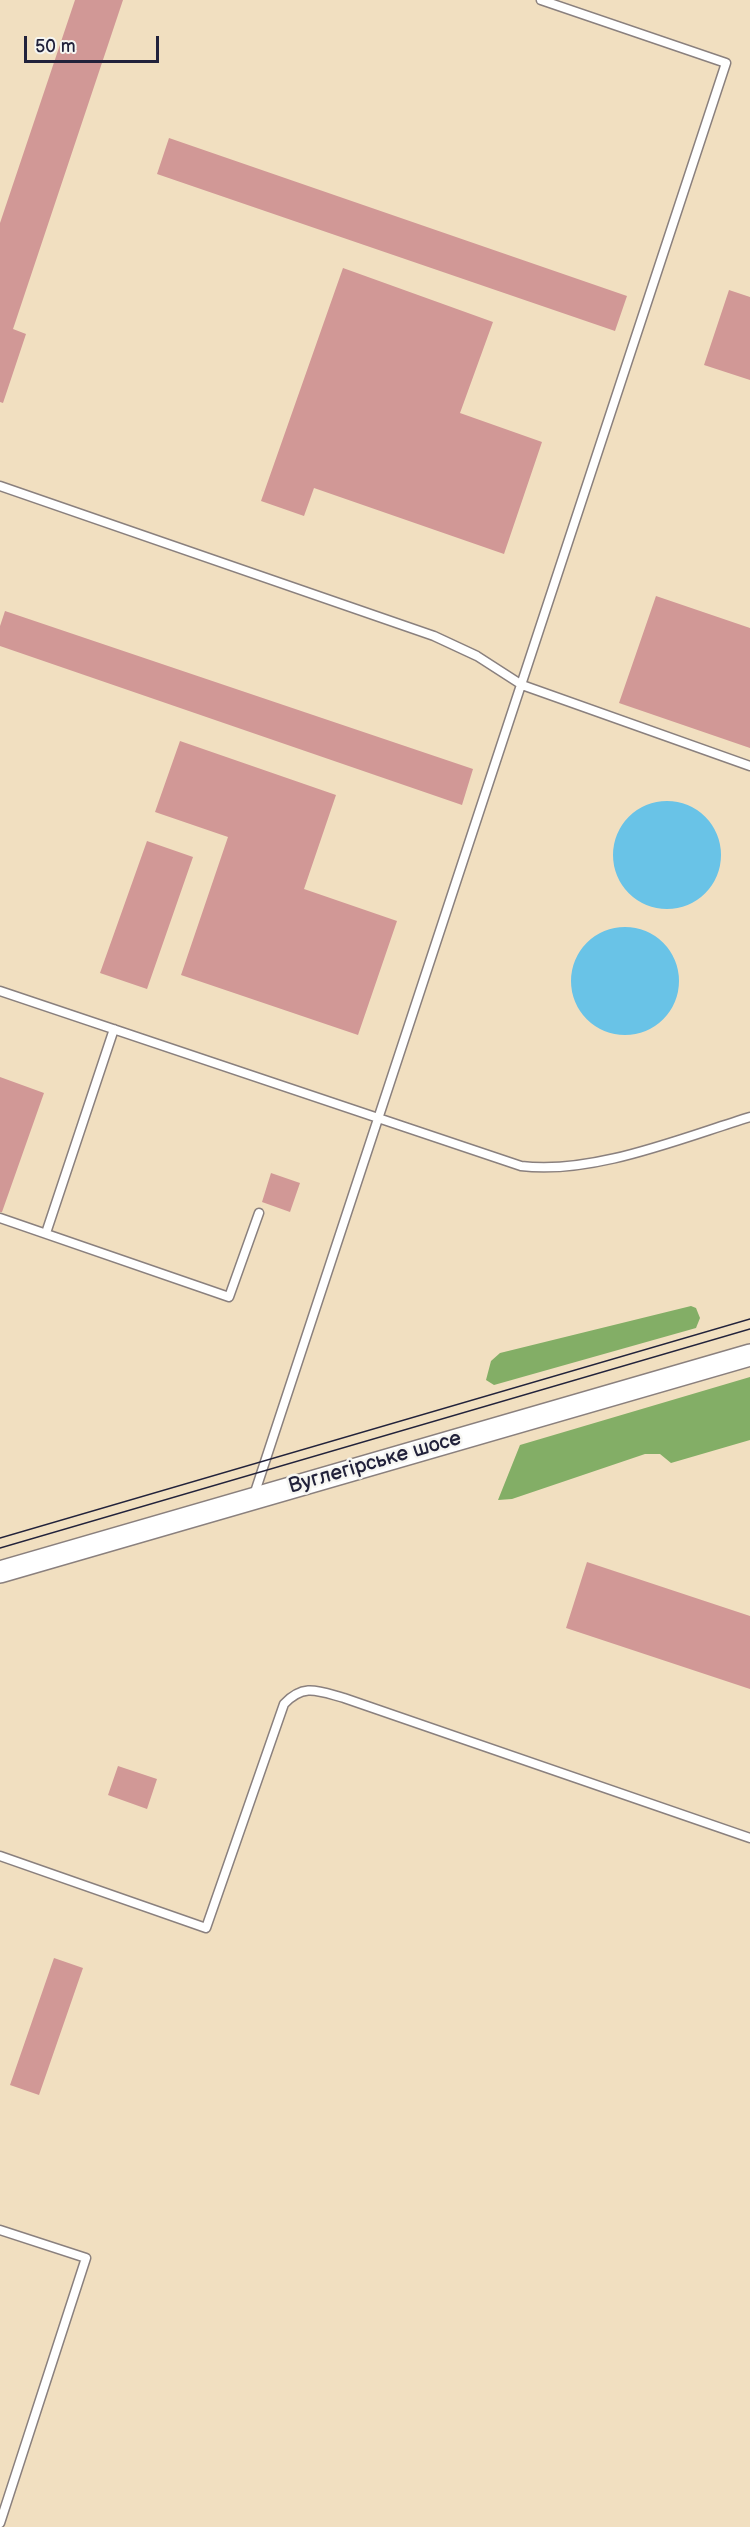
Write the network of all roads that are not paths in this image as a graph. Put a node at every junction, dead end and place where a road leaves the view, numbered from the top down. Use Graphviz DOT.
graph roads {
  1 [pos="541,0"];
  2 [pos="0,486"];
  3 [pos="522,685"];
  4 [pos="750,766"];
  5 [pos="0,991"];
  6 [pos="114,1029"];
  7 [pos="750,1117"];
  8 [pos="379,1119"];
  9 [pos="259,1213"];
  10 [pos="0,1218"];
  11 [pos="46,1233"];
  12 [pos="750,1355"];
  13 [pos="253,1499"];
  14 [pos="0,1572"];
  15 [pos="750,1838"];
  16 [pos="0,1856"];
  17 [pos="0,2230"];
  18 [pos="0,2523"];
  1 -- 3 [label="lane"];
  2 -- 3 [label="lane"];
  3 -- 4 [label="lane"];
  3 -- 8 [label="lane"];
  5 -- 6 [label="lane"];
  6 -- 8 [label="lane"];
  6 -- 11 [label="lane"];
  7 -- 8 [label="lane"];
  8 -- 13 [label="lane"];
  9 -- 11 [label="lane"];
  10 -- 11 [label="lane"];
  12 -- 13 [label="street, Вуглегірське шосе"];
  13 -- 14 [label="street, Вуглегірське шосе"];
  15 -- 16 [label="lane"];
  17 -- 18 [label="lane"];
}
